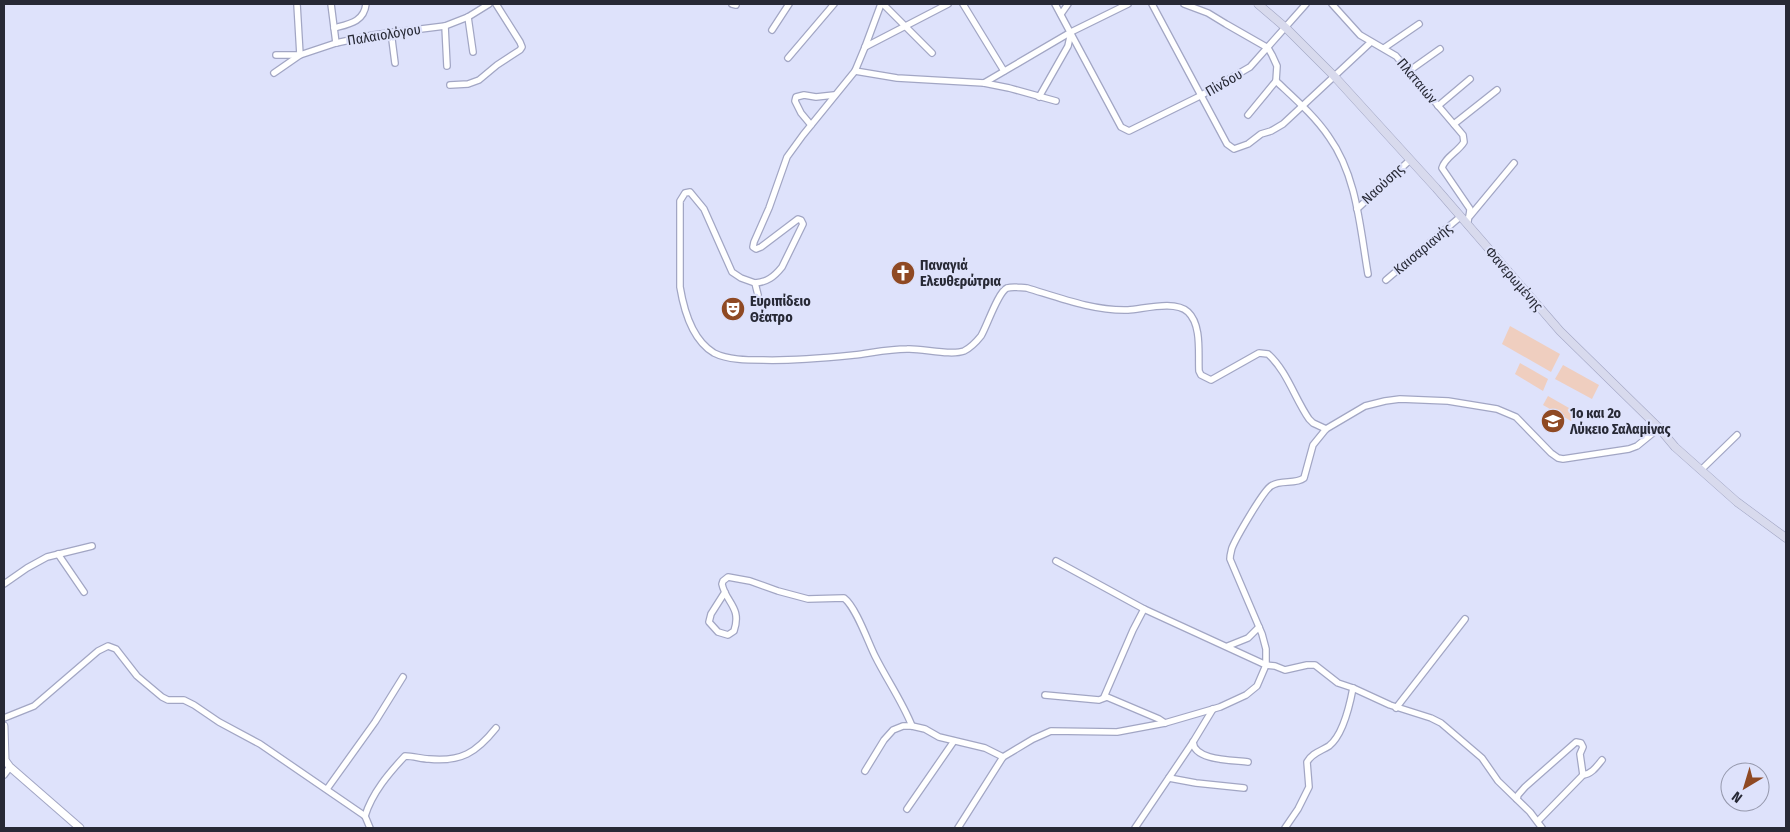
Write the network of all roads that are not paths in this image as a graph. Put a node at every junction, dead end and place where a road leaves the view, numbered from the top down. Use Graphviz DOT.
graph roads {
  1 [pos="297,4"];
  2 [pos="331,4"];
  3 [pos="366,4"];
  4 [pos="489,4"];
  5 [pos="496,4"];
  6 [pos="790,4"];
  7 [pos="834,4"];
  8 [pos="882,4"];
  9 [pos="948,4"];
  10 [pos="963,4"];
  11 [pos="1055,4"];
  12 [pos="1068,4"];
  13 [pos="1128,4"];
  14 [pos="1152,4"];
  15 [pos="1184,4"];
  16 [pos="1258,4"];
  17 [pos="1306,4"];
  18 [pos="1332,4"];
  19 [pos="1061,14"];
  20 [pos="468,17"];
  21 [pos="1419,24"];
  22 [pos="445,26"];
  23 [pos="905,26"];
  24 [pos="334,28"];
  25 [pos="1286,28"];
  26 [pos="772,30"];
  27 [pos="391,32"];
  28 [pos="1071,32"];
  29 [pos="1371,42"];
  30 [pos="336,43"];
  31 [pos="865,47"];
  32 [pos="1268,48"];
  33 [pos="1384,48"];
  34 [pos="1440,49"];
  35 [pos="473,52"];
  36 [pos="932,53"];
  37 [pos="276,54"];
  38 [pos="300,55"];
  39 [pos="788,58"];
  40 [pos="395,63"];
  41 [pos="447,66"];
  42 [pos="1409,70"];
  43 [pos="855,71"];
  44 [pos="1004,71"];
  45 [pos="274,73"];
  46 [pos="1334,76"];
  47 [pos="1470,79"];
  48 [pos="1276,81"];
  49 [pos="984,83"];
  50 [pos="450,85"];
  51 [pos="1497,90"];
  52 [pos="834,95"];
  53 [pos="1200,96"];
  54 [pos="1039,97"];
  55 [pos="1056,101"];
  56 [pos="1438,106"];
  57 [pos="1302,107"];
  58 [pos="1248,115"];
  59 [pos="1454,124"];
  60 [pos="811,125"];
  61 [pos="1410,160"];
  62 [pos="1514,162"];
  63 [pos="1357,209"];
  64 [pos="1470,216"];
  65 [pos="1460,217"];
  66 [pos="1468,225"];
  67 [pos="1368,274"];
  68 [pos="1386,280"];
  69 [pos="755,283"];
  70 [pos="758,295"];
  71 [pos="1659,428"];
  72 [pos="1326,429"];
  73 [pos="1737,435"];
  74 [pos="1700,470"];
  75 [pos="1786,538"];
  76 [pos="92,546"];
  77 [pos="58,554"];
  78 [pos="1056,561"];
  79 [pos="4,584"];
  80 [pos="84,592"];
  81 [pos="725,592"];
  82 [pos="1144,609"];
  83 [pos="1464,619"];
  84 [pos="1259,627"];
  85 [pos="1228,646"];
  86 [pos="1266,664"];
  87 [pos="403,677"];
  88 [pos="1353,688"];
  89 [pos="1045,695"];
  90 [pos="1104,697"];
  91 [pos="1396,708"];
  92 [pos="1213,709"];
  93 [pos="4,718"];
  94 [pos="1165,724"];
  95 [pos="4,726"];
  96 [pos="912,726"];
  97 [pos="496,728"];
  98 [pos="954,741"];
  99 [pos="1193,742"];
  100 [pos="1003,757"];
  101 [pos="1602,760"];
  102 [pos="1248,762"];
  103 [pos="10,768"];
  104 [pos="865,771"];
  105 [pos="1583,774"];
  106 [pos="4,775"];
  107 [pos="1169,778"];
  108 [pos="1244,788"];
  109 [pos="327,789"];
  110 [pos="1517,799"];
  111 [pos="907,809"];
  112 [pos="365,816"];
  113 [pos="1538,821"];
  114 [pos="80,828"];
  115 [pos="370,828"];
  116 [pos="958,828"];
  117 [pos="1135,828"];
  118 [pos="1285,828"];
  119 [pos="1542,828"];
  1 -- 38 [label="street"];
  2 -- 24 [label="street"];
  3 -- 24 [label="street"];
  4 -- 20 [label="street, Παλαιολόγου"];
  5 -- 50 [label="street"];
  6 -- 26 [label="street"];
  7 -- 39 [label="street"];
  8 -- 23 [label="street"];
  8 -- 31 [label="street"];
  9 -- 23 [label="street"];
  10 -- 44 [label="street"];
  11 -- 19 [label="street"];
  12 -- 19 [label="street"];
  13 -- 28 [label="street"];
  14 -- 53 [label="street"];
  15 -- 32 [label="street"];
  16 -- 25 [label="main road, Φανερωμένης"];
  17 -- 25 [label="street, Πίνδου"];
  18 -- 29 [label="street, Πλαταιών"];
  19 -- 28 [label="street"];
  20 -- 22 [label="street, Παλαιολόγου"];
  20 -- 35 [label="street"];
  21 -- 33 [label="street"];
  22 -- 27 [label="street, Παλαιολόγου"];
  22 -- 41 [label="street"];
  23 -- 31 [label="street"];
  23 -- 36 [label="street"];
  24 -- 30 [label="street"];
  25 -- 32 [label="street, Πίνδου"];
  25 -- 46 [label="main road, Φανερωμένης"];
  27 -- 30 [label="street, Παλαιολόγου"];
  27 -- 40 [label="street"];
  28 -- 44 [label="street"];
  28 -- 53 [label="street, Πίνδου"];
  28 -- 54 [label="street"];
  29 -- 33 [label="street, Πλαταιών"];
  29 -- 46 [label="street"];
  30 -- 38 [label="street, Παλαιολόγου"];
  31 -- 43 [label="street"];
  32 -- 48 [label="street"];
  32 -- 53 [label="street, Πίνδου"];
  33 -- 42 [label="street, Πλαταιών"];
  34 -- 42 [label="street"];
  37 -- 38 [label="street, Παλαιολόγου"];
  38 -- 45 [label="street"];
  42 -- 56 [label="street, Πλαταιών"];
  43 -- 49 [label="street"];
  43 -- 52 [label="street"];
  44 -- 49 [label="street"];
  46 -- 57 [label="street"];
  46 -- 61 [label="main road, Φανερωμένης"];
  47 -- 56 [label="street"];
  48 -- 57 [label="street"];
  48 -- 58 [label="street"];
  49 -- 54 [label="street"];
  51 -- 59 [label="street"];
  52 -- 60 [label="street"];
  52 -- 60 [label="street"];
  53 -- 57 [label="street"];
  54 -- 55 [label="street"];
  56 -- 59 [label="street, Πλαταιών"];
  57 -- 63 [label="street"];
  59 -- 64 [label="street"];
  60 -- 69 [label="street"];
  61 -- 63 [label="street, Ναούσης"];
  61 -- 65 [label="main road, Φανερωμένης"];
  62 -- 64 [label="street"];
  63 -- 67 [label="street"];
  64 -- 66 [label="street"];
  65 -- 66 [label="main road, Φανερωμένης"];
  65 -- 68 [label="street, Καισαριανής"];
  66 -- 71 [label="main road, Φανερωμένης"];
  69 -- 70 [label="street"];
  69 -- 72 [label="street"];
  71 -- 72 [label="street"];
  71 -- 74 [label="main road, Φανερωμένης"];
  72 -- 84 [label="street"];
  73 -- 74 [label="street"];
  74 -- 75 [label="main road, Φανερωμένης"];
  76 -- 77 [label="street"];
  77 -- 79 [label="street"];
  77 -- 80 [label="street"];
  78 -- 82 [label="street"];
  81 -- 81 [label="street"];
  81 -- 96 [label="street"];
  82 -- 85 [label="street"];
  82 -- 90 [label="street"];
  83 -- 91 [label="street"];
  84 -- 85 [label="street"];
  84 -- 86 [label="street"];
  85 -- 86 [label="street"];
  86 -- 88 [label="street"];
  86 -- 92 [label="street"];
  87 -- 109 [label="street"];
  88 -- 91 [label="street"];
  88 -- 118 [label="street"];
  89 -- 90 [label="street"];
  90 -- 94 [label="street"];
  91 -- 110 [label="street"];
  92 -- 94 [label="street"];
  92 -- 99 [label="street"];
  93 -- 109 [label="street"];
  94 -- 100 [label="street"];
  95 -- 103 [label="street"];
  96 -- 98 [label="street"];
  96 -- 104 [label="street"];
  97 -- 112 [label="street"];
  98 -- 100 [label="street"];
  98 -- 111 [label="street"];
  99 -- 102 [label="street"];
  99 -- 107 [label="street"];
  100 -- 116 [label="street"];
  101 -- 105 [label="street"];
  103 -- 106 [label="street"];
  103 -- 114 [label="street"];
  105 -- 110 [label="street"];
  105 -- 113 [label="street"];
  107 -- 108 [label="street"];
  107 -- 117 [label="street"];
  109 -- 112 [label="street"];
  110 -- 113 [label="street"];
  112 -- 115 [label="street"];
  113 -- 119 [label="street"];
}
